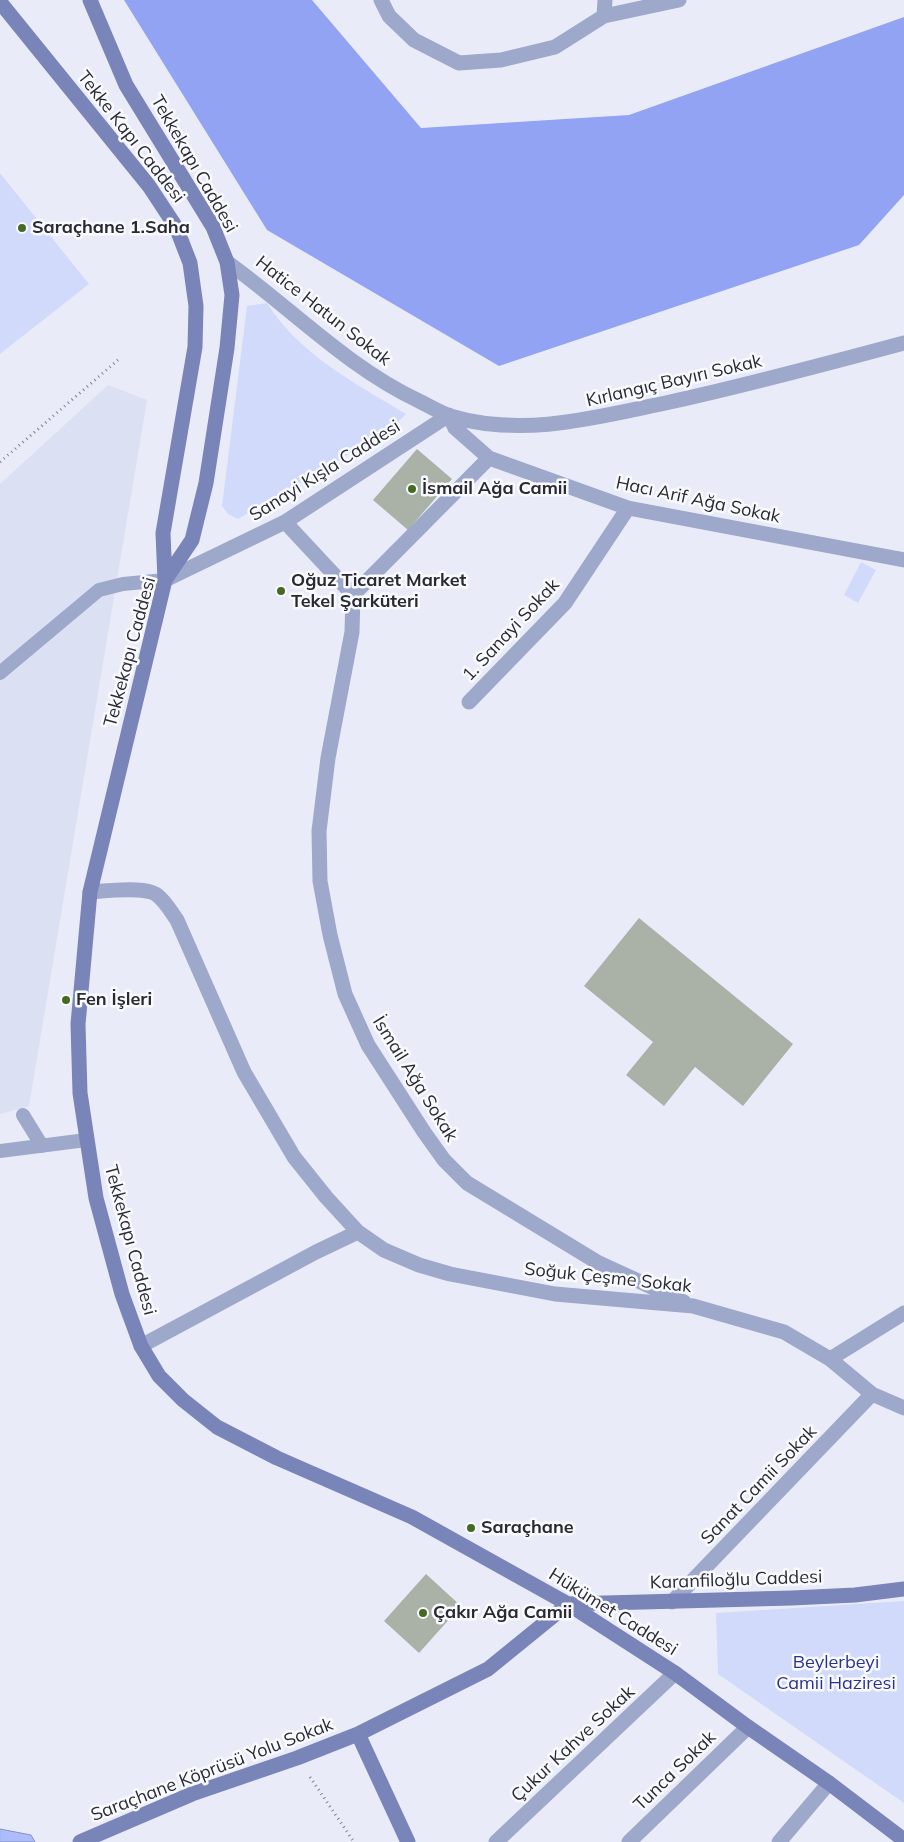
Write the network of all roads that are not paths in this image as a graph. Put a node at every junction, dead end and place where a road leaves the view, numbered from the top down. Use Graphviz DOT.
graph roads {
  1 [pos="90,0"];
  2 [pos="381,0"];
  3 [pos="605,0"];
  4 [pos="679,0"];
  5 [pos="0,2"];
  6 [pos="604,16"];
  7 [pos="227,262"];
  8 [pos="904,343"];
  9 [pos="449,415"];
  10 [pos="489,458"];
  11 [pos="628,508"];
  12 [pos="285,522"];
  13 [pos="904,560"];
  14 [pos="165,580"];
  15 [pos="353,595"];
  16 [pos="0,673"];
  17 [pos="469,702"];
  18 [pos="90,892"];
  19 [pos="23,1115"];
  20 [pos="86,1140"];
  21 [pos="42,1146"];
  22 [pos="0,1151"];
  23 [pos="358,1232"];
  24 [pos="692,1306"];
  25 [pos="904,1313"];
  26 [pos="141,1346"];
  27 [pos="830,1359"];
  28 [pos="872,1394"];
  29 [pos="904,1408"];
  30 [pos="904,1588"];
  31 [pos="672,1602"];
  32 [pos="568,1604"];
  33 [pos="675,1674"];
  34 [pos="748,1727"];
  35 [pos="358,1734"];
  36 [pos="829,1783"];
  37 [pos="904,1840"];
  38 [pos="80,1842"];
  39 [pos="408,1842"];
  40 [pos="496,1842"];
  41 [pos="629,1842"];
  42 [pos="779,1842"];
  1 -- 7 [label="main road, Tekkekapı Caddesi"];
  2 -- 6 [label="street"];
  3 -- 6 [label="street"];
  4 -- 6 [label="street"];
  5 -- 14 [label="main road, Tekke Kapı Caddesi"];
  7 -- 9 [label="street, Hatice Hatun Sokak"];
  7 -- 14 [label="main road, Tekkekapı Caddesi"];
  8 -- 9 [label="street, Kırlangıç Bayırı Sokak"];
  9 -- 10 [label="street, Hacı Arif Ağa Sokak"];
  9 -- 12 [label="street, Sanayi Kışla Caddesi"];
  10 -- 11 [label="street, Hacı Arif Ağa Sokak"];
  10 -- 15 [label="street"];
  11 -- 13 [label="street, Hacı Arif Ağa Sokak"];
  11 -- 17 [label="street, 1. Sanayi Sokak"];
  12 -- 14 [label="street, Sanayi Kışla Caddesi"];
  12 -- 15 [label="street"];
  14 -- 16 [label="lane"];
  14 -- 18 [label="main road, Tekkekapı Caddesi"];
  15 -- 24 [label="street, İsmail Ağa Sokak"];
  18 -- 20 [label="main road, Tekkekapı Caddesi"];
  18 -- 23 [label="street, Soğuk Çeşme Sokak"];
  19 -- 21 [label="lane"];
  20 -- 21 [label="lane"];
  20 -- 26 [label="main road, Tekkekapı Caddesi"];
  21 -- 22 [label="lane"];
  23 -- 24 [label="street, Soğuk Çeşme Sokak"];
  23 -- 26 [label="street"];
  24 -- 27 [label="street, Soğuk Çeşme Sokak"];
  25 -- 27 [label="street"];
  26 -- 32 [label="main road, Hükümet Caddesi"];
  27 -- 28 [label="street, Soğuk Çeşme Sokak"];
  28 -- 29 [label="street, Soğuk Çeşme Sokak"];
  28 -- 31 [label="street, Sanat Camii Sokak"];
  30 -- 31 [label="main road, Karanfiloğlu Caddesi"];
  31 -- 32 [label="main road, Karanfiloğlu Caddesi"];
  32 -- 33 [label="main road, Hükümet Caddesi"];
  32 -- 35 [label="main road, Saraçhane Köprüsü Yolu Sokak"];
  33 -- 34 [label="main road, Hükümet Caddesi"];
  33 -- 40 [label="street, Çukur Kahve Sokak"];
  34 -- 36 [label="main road, Hükümet Caddesi"];
  34 -- 41 [label="street, Tunca Sokak"];
  35 -- 38 [label="main road, Saraçhane Köprüsü Yolu Sokak"];
  35 -- 39 [label="main road"];
  36 -- 37 [label="main road, Hükümet Caddesi"];
  36 -- 42 [label="street"];
}
